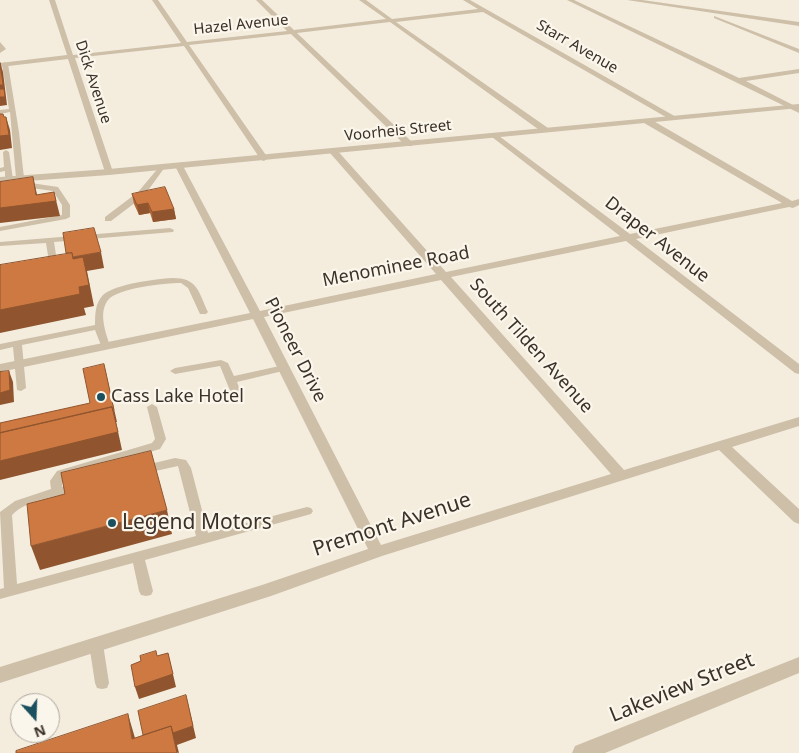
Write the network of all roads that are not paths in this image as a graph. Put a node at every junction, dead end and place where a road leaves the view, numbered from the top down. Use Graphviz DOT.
graph roads {
  1 [pos="52,0"];
  2 [pos="155,0"];
  3 [pos="259,0"];
  4 [pos="362,0"];
  5 [pos="466,0"];
  6 [pos="570,0"];
  7 [pos="630,0"];
  8 [pos="484,10"];
  9 [pos="705,11"];
  10 [pos="392,21"];
  11 [pos="799,24"];
  12 [pos="292,32"];
  13 [pos="0,42"];
  14 [pos="186,44"];
  15 [pos="0,51"];
  16 [pos="799,51"];
  17 [pos="70,57"];
  18 [pos="3,66"];
  19 [pos="799,71"];
  20 [pos="739,80"];
  21 [pos="797,108"];
  22 [pos="12,110"];
  23 [pos="0,112"];
  24 [pos="674,118"];
  25 [pos="648,121"];
  26 [pos="545,130"];
  27 [pos="496,135"];
  28 [pos="409,144"];
  29 [pos="333,151"];
  30 [pos="6,152"];
  31 [pos="264,158"];
  32 [pos="179,166"];
  33 [pos="162,167"];
  34 [pos="4,170"];
  35 [pos="109,172"];
  36 [pos="4,180"];
  37 [pos="26,180"];
  38 [pos="20,190"];
  39 [pos="796,205"];
  40 [pos="108,219"];
  41 [pos="0,229"];
  42 [pos="170,230"];
  43 [pos="627,238"];
  44 [pos="50,240"];
  45 [pos="0,244"];
  46 [pos="45,270"];
  47 [pos="442,276"];
  48 [pos="203,312"];
  49 [pos="257,314"];
  50 [pos="100,327"];
  51 [pos="17,344"];
  52 [pos="105,346"];
  53 [pos="0,347"];
  54 [pos="19,364"];
  55 [pos="0,368"];
  56 [pos="284,368"];
  57 [pos="799,370"];
  58 [pos="174,371"];
  59 [pos="232,380"];
  60 [pos="21,388"];
  61 [pos="236,393"];
  62 [pos="152,407"];
  63 [pos="799,421"];
  64 [pos="722,445"];
  65 [pos="129,474"];
  66 [pos="621,476"];
  67 [pos="78,488"];
  68 [pos="57,493"];
  69 [pos="307,511"];
  70 [pos="3,515"];
  71 [pos="799,518"];
  72 [pos="203,539"];
  73 [pos="377,552"];
  74 [pos="138,557"];
  75 [pos="146,591"];
  76 [pos="5,592"];
  77 [pos="96,644"];
  78 [pos="799,665"];
  79 [pos="0,675"];
  80 [pos="102,682"];
  81 [pos="582,753"];
  1 -- 17 [label="street, Dick Avenue"];
  2 -- 14 [label="street"];
  3 -- 12 [label="street"];
  4 -- 10 [label="street"];
  5 -- 8 [label="street, Starr Avenue"];
  6 -- 20 [label="street"];
  7 -- 9 [label="street"];
  8 -- 10 [label="street, Hazel Avenue"];
  8 -- 24 [label="street, Starr Avenue"];
  9 -- 11 [label="street"];
  9 -- 16 [label="street"];
  10 -- 12 [label="street, Hazel Avenue"];
  10 -- 26 [label="street"];
  12 -- 14 [label="street, Hazel Avenue"];
  12 -- 28 [label="street"];
  13 -- 15 [label="lane"];
  14 -- 17 [label="street, Hazel Avenue"];
  14 -- 31 [label="street"];
  17 -- 18 [label="street, Hazel Avenue"];
  17 -- 35 [label="street, Dick Avenue"];
  18 -- 22 [label="lane"];
  19 -- 20 [label="street"];
  20 -- 21 [label="street"];
  21 -- 24 [label="street, Voorheis Street"];
  22 -- 23 [label="lane"];
  22 -- 37 [label="lane"];
  24 -- 25 [label="street, Voorheis Street"];
  25 -- 26 [label="street, Voorheis Street"];
  25 -- 39 [label="street"];
  26 -- 27 [label="street, Voorheis Street"];
  27 -- 28 [label="street, Voorheis Street"];
  27 -- 43 [label="street, Draper Avenue"];
  28 -- 29 [label="street, Voorheis Street"];
  29 -- 31 [label="street, Voorheis Street"];
  29 -- 47 [label="street, South Tilden Avenue"];
  30 -- 34 [label="lane"];
  31 -- 32 [label="street, Voorheis Street"];
  32 -- 33 [label="street, Voorheis Street"];
  32 -- 49 [label="street, Pioneer Drive"];
  33 -- 35 [label="street, Voorheis Street"];
  33 -- 40 [label="lane"];
  34 -- 36 [label="lane"];
  35 -- 37 [label="street, Voorheis Street"];
  36 -- 37 [label="street, Voorheis Street"];
  37 -- 38 [label="lane"];
  37 -- 41 [label="lane"];
  39 -- 43 [label="street, Menominee Road"];
  42 -- 44 [label="lane"];
  43 -- 47 [label="street, Menominee Road"];
  43 -- 57 [label="street, Draper Avenue"];
  44 -- 45 [label="lane"];
  44 -- 46 [label="lane"];
  47 -- 49 [label="street, Menominee Road"];
  47 -- 66 [label="street, South Tilden Avenue"];
  48 -- 50 [label="lane"];
  49 -- 52 [label="street, Menominee Road"];
  49 -- 56 [label="street, Pioneer Drive"];
  50 -- 51 [label="lane"];
  50 -- 52 [label="lane"];
  51 -- 53 [label="lane"];
  51 -- 54 [label="lane"];
  52 -- 54 [label="street, Menominee Road"];
  54 -- 55 [label="street, Menominee Road"];
  54 -- 60 [label="lane"];
  56 -- 59 [label="lane"];
  56 -- 73 [label="street, Pioneer Drive"];
  58 -- 59 [label="lane"];
  59 -- 61 [label="lane"];
  62 -- 68 [label="lane"];
  63 -- 64 [label="street, Premont Avenue"];
  64 -- 66 [label="street, Premont Avenue"];
  64 -- 71 [label="street"];
  65 -- 72 [label="lane"];
  66 -- 73 [label="street, Premont Avenue"];
  67 -- 68 [label="lane"];
  68 -- 70 [label="lane"];
  69 -- 72 [label="lane"];
  70 -- 76 [label="lane"];
  72 -- 74 [label="lane"];
  73 -- 77 [label="street, Premont Avenue"];
  74 -- 75 [label="lane"];
  74 -- 76 [label="lane"];
  77 -- 79 [label="street, Premont Avenue"];
  77 -- 80 [label="lane"];
  78 -- 81 [label="street, Lakeview Street"];
}
